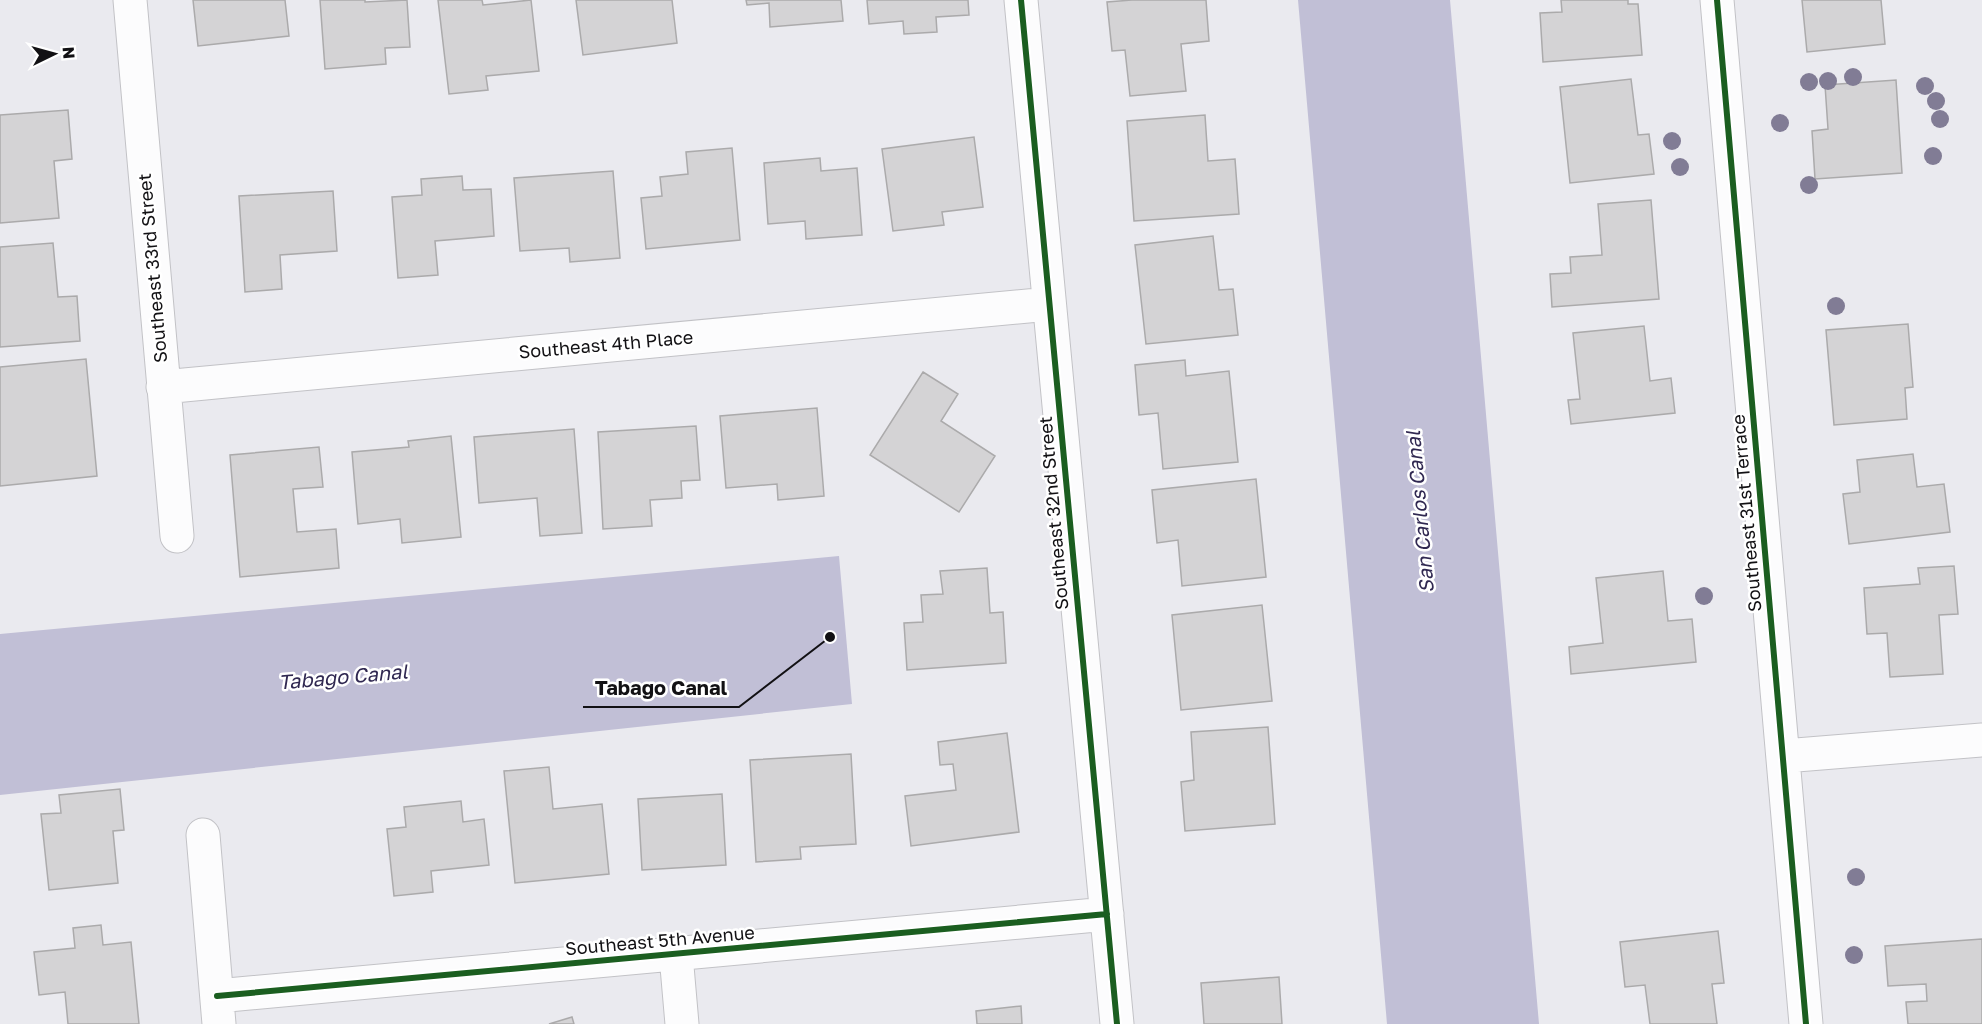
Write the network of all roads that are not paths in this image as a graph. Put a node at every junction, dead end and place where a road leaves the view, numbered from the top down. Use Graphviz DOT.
graph roads {
  1 [pos="130,0"];
  2 [pos="1022,0"];
  3 [pos="1717,0"];
  4 [pos="1049,304"];
  5 [pos="164,387"];
  6 [pos="177,536"];
  7 [pos="1982,740"];
  8 [pos="1784,756"];
  9 [pos="203,835"];
  10 [pos="1107,914"];
  11 [pos="676,955"];
  12 [pos="218,1010"];
  13 [pos="682,1024"];
  14 [pos="1117,1024"];
  15 [pos="1806,1024"];
  1 -- 5 [label="street, Southeast 33rd Street"];
  2 -- 4 [label="street, Southeast 32nd Street"];
  3 -- 8 [label="street, Southeast 31st Terrace"];
  4 -- 5 [label="street, Southeast 4th Place"];
  4 -- 10 [label="street, Southeast 32nd Street"];
  5 -- 6 [label="street, Southeast 33rd Street"];
  7 -- 8 [label="street"];
  8 -- 15 [label="street, Southeast 31st Terrace"];
  9 -- 12 [label="street"];
  10 -- 11 [label="street, Southeast 5th Avenue"];
  10 -- 14 [label="street, Southeast 32nd Street"];
  11 -- 12 [label="street, Southeast 5th Avenue"];
  11 -- 13 [label="street"];
}
